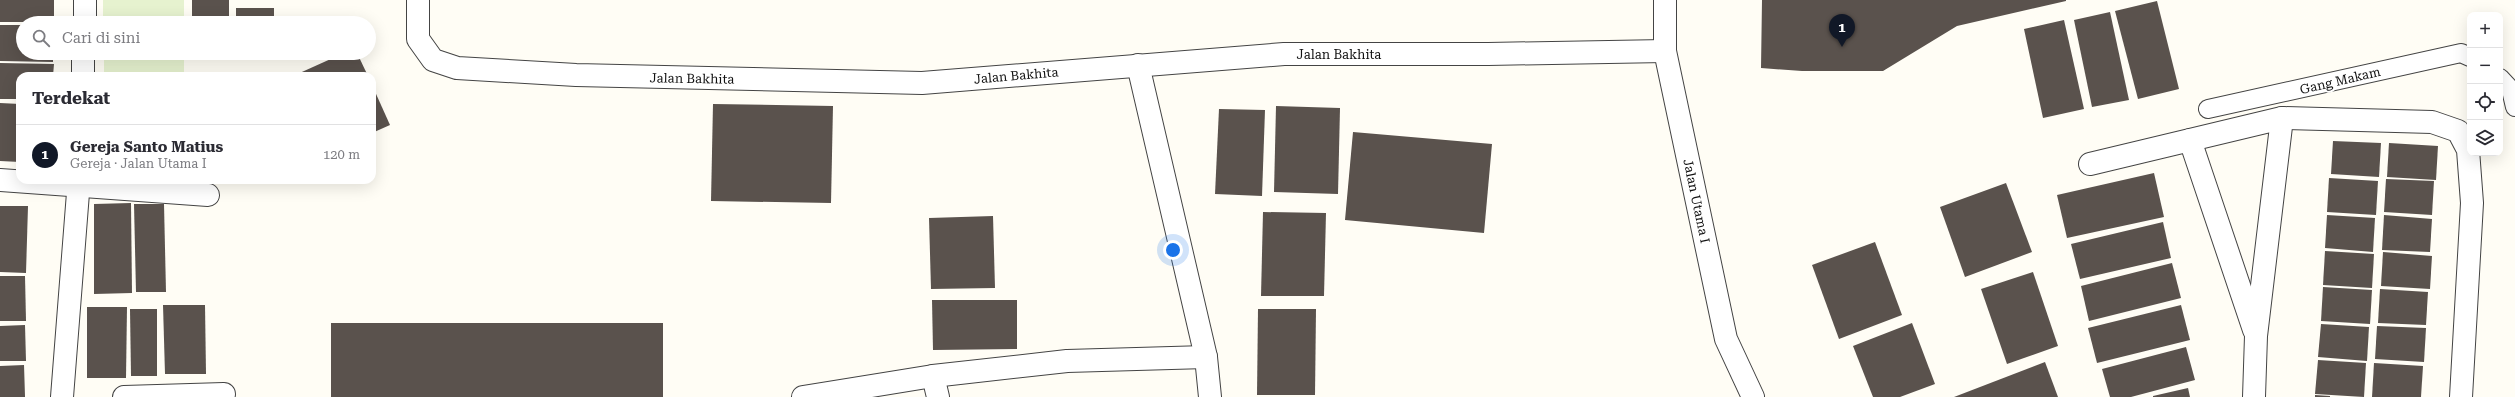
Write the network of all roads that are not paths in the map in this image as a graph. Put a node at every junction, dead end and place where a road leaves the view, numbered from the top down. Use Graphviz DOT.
graph roads {
  1 [pos="86,0"];
  2 [pos="418,0"];
  3 [pos="1665,0"];
  4 [pos="85,16"];
  5 [pos="1665,51"];
  6 [pos="2467,55"];
  7 [pos="84,60"];
  8 [pos="1138,65"];
  9 [pos="83,72"];
  10 [pos="2503,81"];
  11 [pos="2515,107"];
  12 [pos="2208,109"];
  13 [pos="2282,118"];
  14 [pos="2190,140"];
  15 [pos="2090,164"];
  16 [pos="0,180"];
  17 [pos="16,180"];
  18 [pos="79,184"];
  19 [pos="99,184"];
  20 [pos="208,195"];
  21 [pos="2256,336"];
  22 [pos="1206,357"];
  23 [pos="935,387"];
  24 [pos="224,394"];
  25 [pos="62,397"];
  26 [pos="124,397"];
  27 [pos="803,397"];
  28 [pos="1210,397"];
  29 [pos="1753,397"];
  30 [pos="2254,397"];
  31 [pos="2461,397"];
  1 -- 4 [label="street"];
  2 -- 8 [label="street, Jalan Bakhita"];
  3 -- 5 [label="street, Jalan Utama I"];
  5 -- 8 [label="street, Jalan Bakhita"];
  5 -- 29 [label="street, Jalan Utama I"];
  6 -- 12 [label="lane, Gang Makam"];
  7 -- 9 [label="street"];
  8 -- 22 [label="street"];
  10 -- 11 [label="lane"];
  13 -- 14 [label="street"];
  13 -- 21 [label="street"];
  13 -- 31 [label="street"];
  14 -- 15 [label="street"];
  14 -- 21 [label="street"];
  16 -- 17 [label="street"];
  18 -- 25 [label="street"];
  19 -- 20 [label="street"];
  21 -- 30 [label="street"];
  22 -- 23 [label="street"];
  22 -- 28 [label="street"];
  23 -- 27 [label="street"];
  24 -- 26 [label="street"];
}
